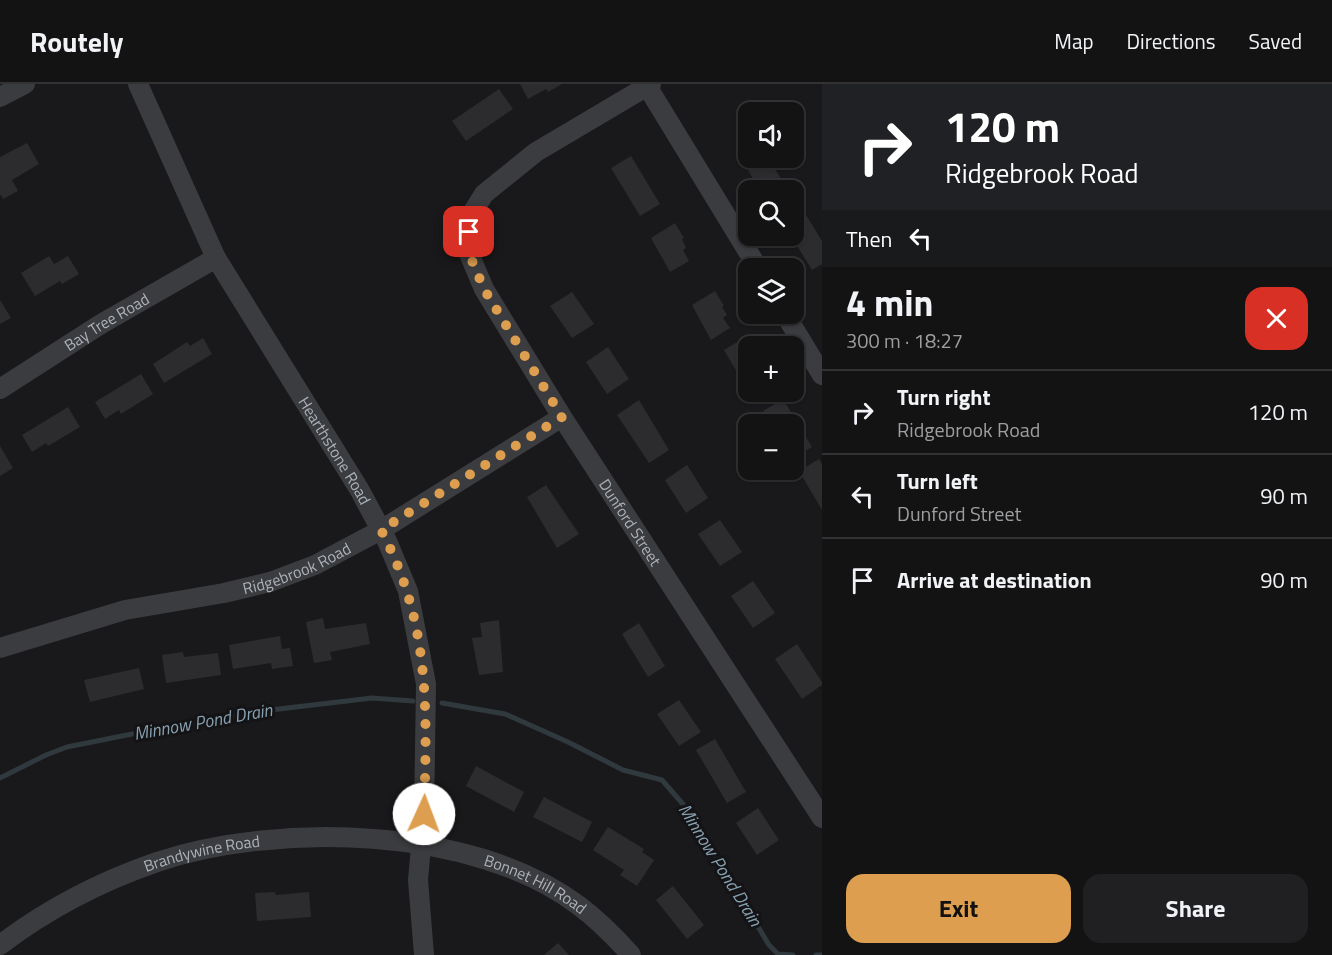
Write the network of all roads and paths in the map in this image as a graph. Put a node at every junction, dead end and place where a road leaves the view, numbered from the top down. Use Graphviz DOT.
graph roads {
  1 [pos="25,84"];
  2 [pos="138,84"];
  3 [pos="649,85"];
  4 [pos="0,98"];
  5 [pos="216,258"];
  6 [pos="752,258"];
  7 [pos="791,324"];
  8 [pos="822,375"];
  9 [pos="0,388"];
  10 [pos="562,417"];
  11 [pos="381,530"];
  12 [pos="0,648"];
  13 [pos="822,818"];
  14 [pos="421,845"];
  15 [pos="0,945"];
  16 [pos="424,955"];
  17 [pos="631,955"];
  1 -- 4 [label="street"];
  2 -- 5 [label="street, Hearthstone Road"];
  3 -- 6 [label="street"];
  3 -- 10 [label="street, Dunford Street"];
  5 -- 9 [label="street, Bay Tree Road"];
  5 -- 11 [label="street, Hearthstone Road"];
  7 -- 8 [label="street"];
  10 -- 11 [label="street, Ridgebrook Road"];
  10 -- 13 [label="street, Dunford Street"];
  11 -- 12 [label="street, Ridgebrook Road"];
  11 -- 14 [label="street, Hearthstone Road"];
  14 -- 15 [label="street, Brandywine Road"];
  14 -- 16 [label="street, Hearthstone Road"];
  14 -- 17 [label="street, Bonnet Hill Road"];
}
